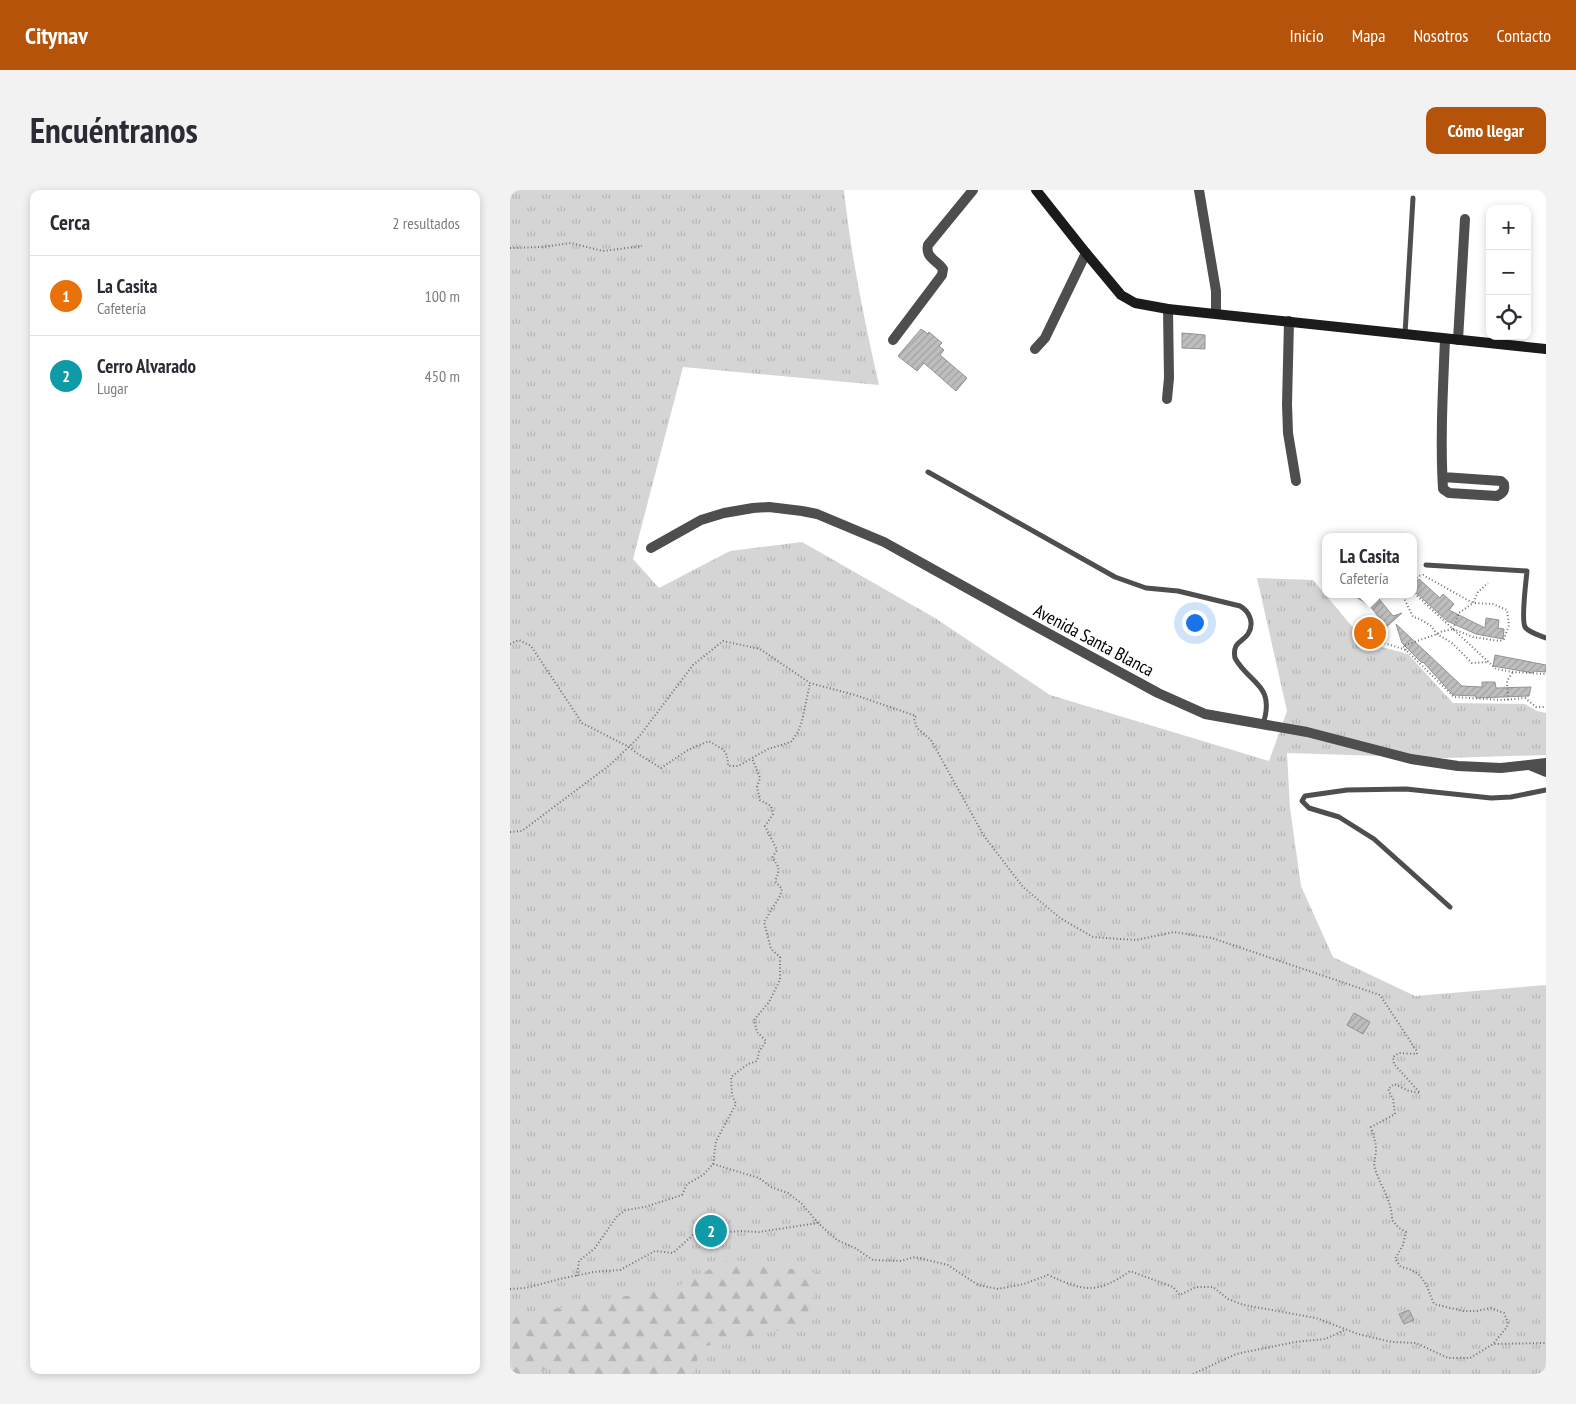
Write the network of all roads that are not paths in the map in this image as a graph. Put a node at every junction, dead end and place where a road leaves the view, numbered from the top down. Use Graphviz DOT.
graph roads {
  1 [pos="973,190"];
  2 [pos="1036,190"];
  3 [pos="1199,190"];
  4 [pos="1413,198"];
  5 [pos="1465,219"];
  6 [pos="1086,254"];
  7 [pos="1168,309"];
  8 [pos="1216,313"];
  9 [pos="1289,322"];
  10 [pos="1405,334"];
  11 [pos="1445,339"];
  12 [pos="893,340"];
  13 [pos="1458,340"];
  14 [pos="1035,349"];
  15 [pos="1546,349"];
  16 [pos="1167,399"];
  17 [pos="928,472"];
  18 [pos="1443,477"];
  19 [pos="1296,481"];
  20 [pos="651,548"];
  21 [pos="1426,565"];
  22 [pos="1546,638"];
  23 [pos="1263,724"];
  24 [pos="1546,763"];
  25 [pos="1530,765"];
  26 [pos="1546,772"];
  27 [pos="1546,790"];
  28 [pos="1450,907"];
  1 -- 12 [label="street"];
  2 -- 6 [label="main road"];
  3 -- 8 [label="street"];
  4 -- 10 [label="lane"];
  5 -- 13 [label="street"];
  6 -- 7 [label="main road"];
  6 -- 14 [label="street"];
  7 -- 8 [label="main road"];
  7 -- 16 [label="street"];
  8 -- 9 [label="main road"];
  9 -- 10 [label="main road"];
  9 -- 19 [label="street"];
  10 -- 11 [label="main road"];
  11 -- 13 [label="main road"];
  11 -- 18 [label="street"];
  13 -- 15 [label="main road"];
  17 -- 23 [label="lane"];
  18 -- 18 [label="street"];
  20 -- 23 [label="street, Avenida Santa Blanca"];
  21 -- 22 [label="lane"];
  23 -- 25 [label="street, Avenida Santa Blanca"];
  24 -- 25 [label="street, Avenida Santa Blanca"];
  25 -- 26 [label="street"];
  27 -- 28 [label="lane"];
}
